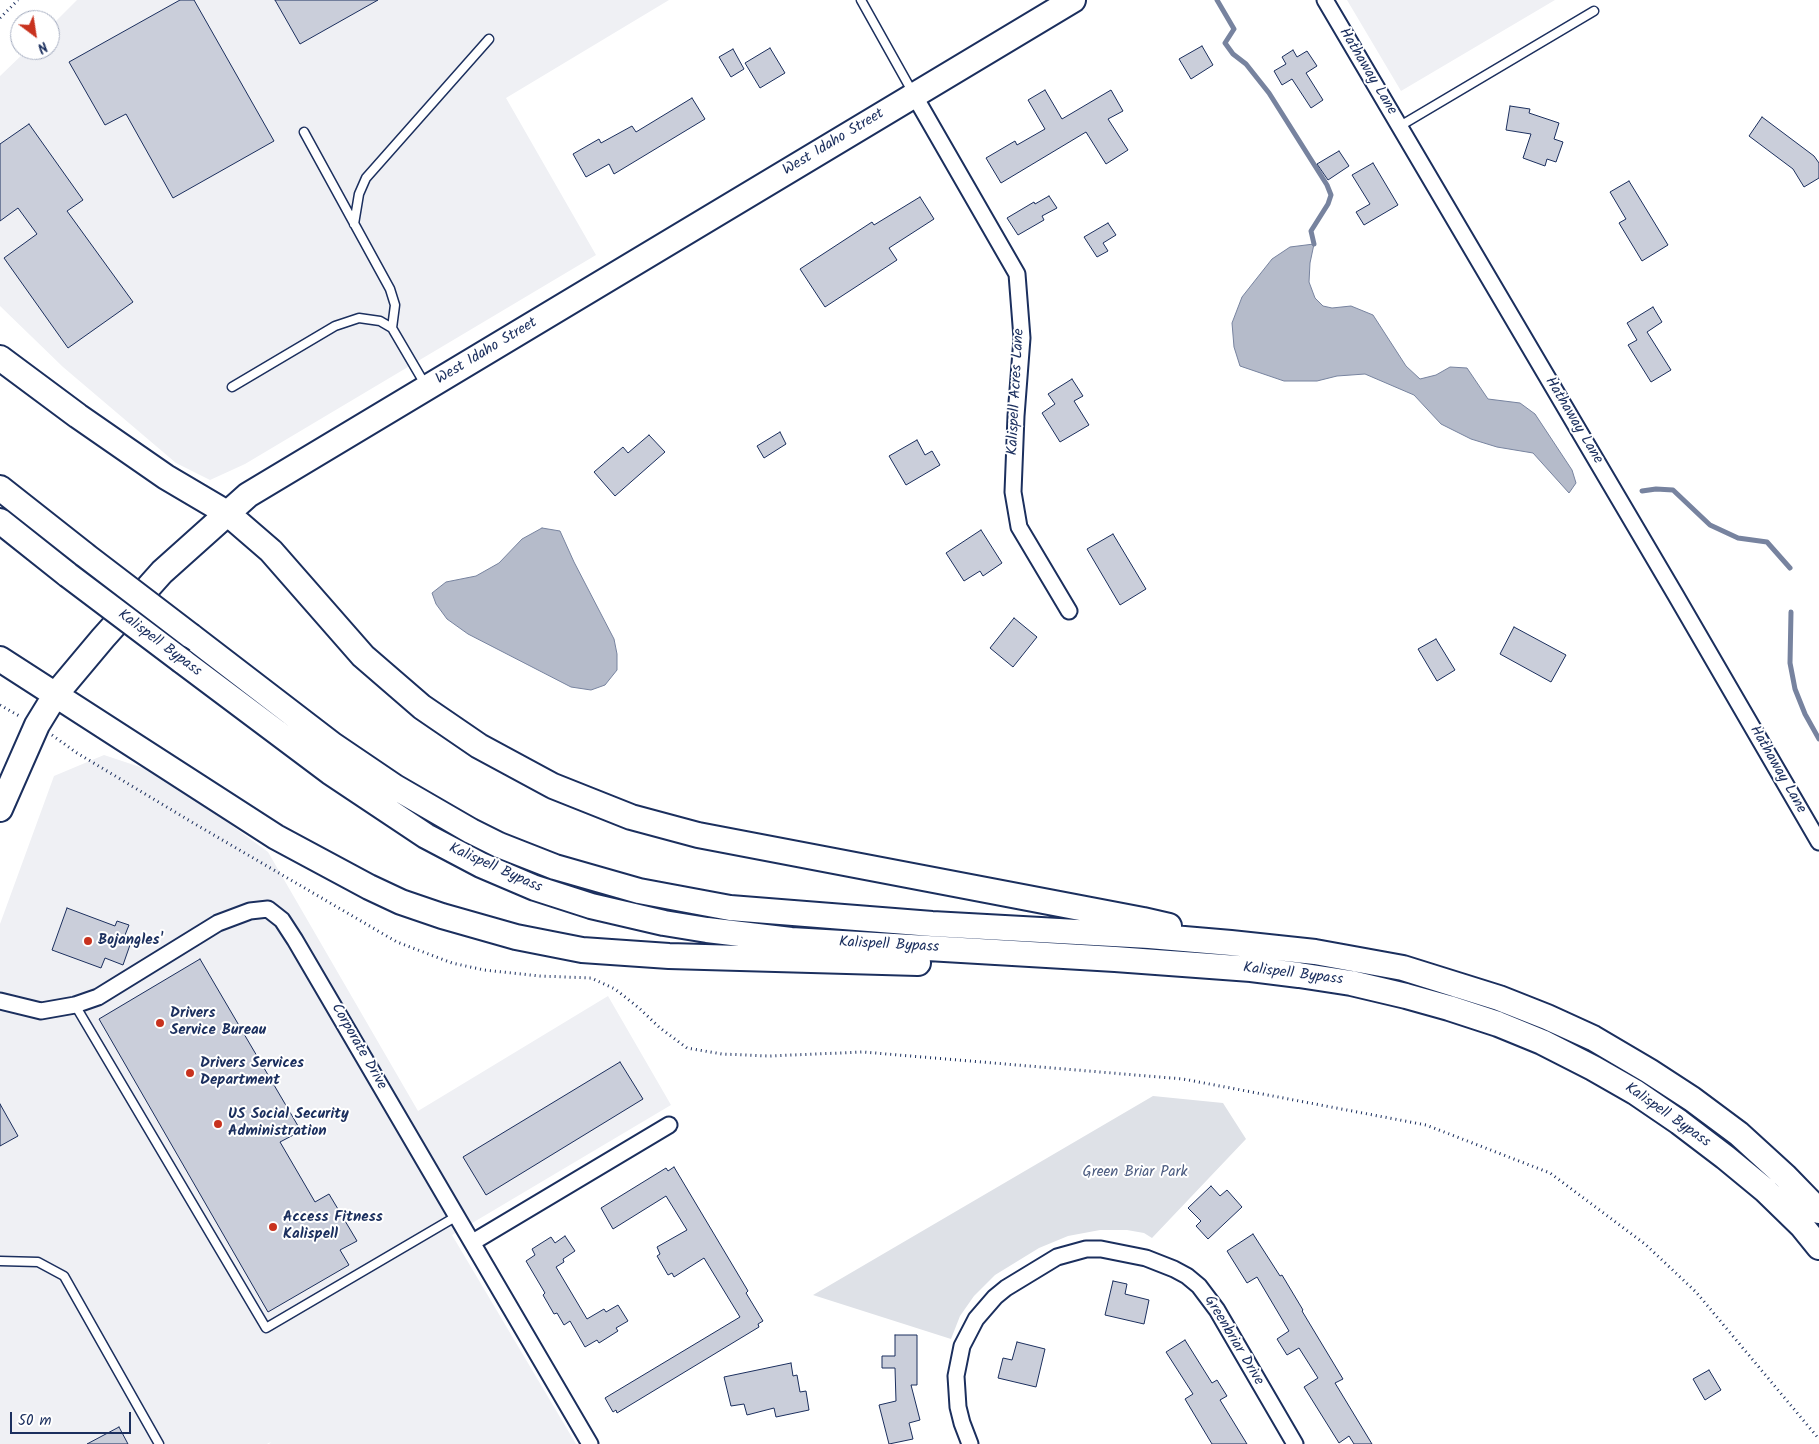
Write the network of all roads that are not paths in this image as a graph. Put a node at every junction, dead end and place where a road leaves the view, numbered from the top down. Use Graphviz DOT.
graph roads {
  1 [pos="861,0"];
  2 [pos="1073,0"];
  3 [pos="1325,0"];
  4 [pos="1594,11"];
  5 [pos="489,39"];
  6 [pos="914,95"];
  7 [pos="1400,126"];
  8 [pos="304,132"];
  9 [pos="354,224"];
  10 [pos="392,328"];
  11 [pos="0,358"];
  12 [pos="232,387"];
  13 [pos="427,387"];
  14 [pos="0,488"];
  15 [pos="226,513"];
  16 [pos="0,522"];
  17 [pos="1069,611"];
  18 [pos="0,659"];
  19 [pos="56,694"];
  20 [pos="0,809"];
  21 [pos="1819,842"];
  22 [pos="1231,943"];
  23 [pos="1039,955"];
  24 [pos="0,1001"];
  25 [pos="75,1005"];
  26 [pos="669,1125"];
  27 [pos="1819,1211"];
  28 [pos="457,1216"];
  29 [pos="473,1242"];
  30 [pos="1819,1247"];
  31 [pos="0,1261"];
  32 [pos="159,1444"];
  33 [pos="590,1444"];
  34 [pos="970,1444"];
  35 [pos="1295,1444"];
  1 -- 6 [label="lane"];
  2 -- 6 [label="highway, West Idaho Street"];
  3 -- 7 [label="street, Hathaway Lane"];
  4 -- 7 [label="lane"];
  5 -- 9 [label="lane"];
  6 -- 13 [label="highway, West Idaho Street"];
  6 -- 17 [label="street, Kalispell Acres Lane"];
  7 -- 21 [label="street, Hathaway Lane"];
  8 -- 9 [label="lane"];
  9 -- 10 [label="lane"];
  10 -- 12 [label="lane"];
  10 -- 13 [label="lane"];
  11 -- 15 [label="highway"];
  13 -- 15 [label="highway, West Idaho Street"];
  14 -- 22 [label="highway, Kalispell Bypass, bridge"];
  15 -- 19 [label="highway, West Idaho Street"];
  15 -- 22 [label="highway"];
  16 -- 23 [label="highway, Kalispell Bypass, bridge"];
  18 -- 19 [label="highway"];
  19 -- 20 [label="highway, West Idaho Street"];
  19 -- 23 [label="highway"];
  22 -- 27 [label="highway, Kalispell Bypass"];
  23 -- 30 [label="highway, Kalispell Bypass"];
  24 -- 25 [label="street, Corporate Drive"];
  25 -- 28 [label="street, Corporate Drive"];
  25 -- 28 [label="lane"];
  26 -- 29 [label="street"];
  28 -- 29 [label="street, Corporate Drive"];
  29 -- 33 [label="street, Corporate Drive"];
  31 -- 32 [label="lane"];
  34 -- 35 [label="street, Greenbriar Drive"];
}
